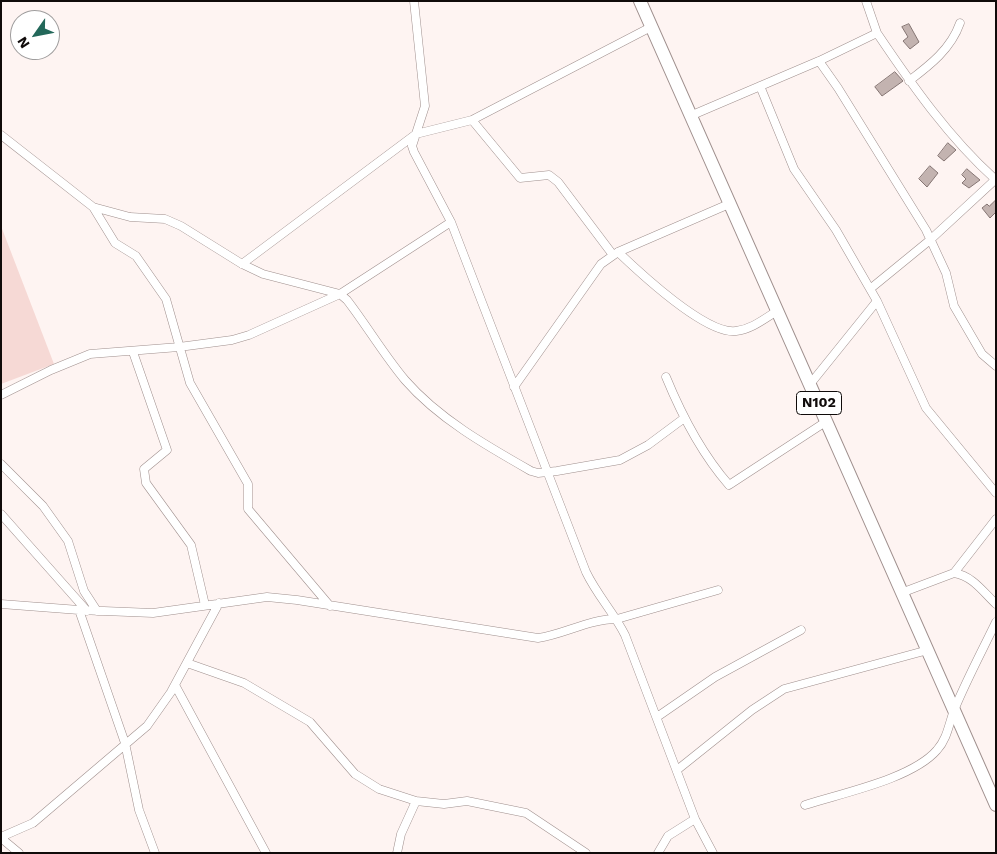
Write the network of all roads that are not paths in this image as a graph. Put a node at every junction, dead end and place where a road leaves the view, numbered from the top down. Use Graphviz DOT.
graph roads {
  1 [pos="414,1"];
  2 [pos="640,1"];
  3 [pos="866,1"];
  4 [pos="960,23"];
  5 [pos="651,28"];
  6 [pos="877,33"];
  7 [pos="819,61"];
  8 [pos="909,81"];
  9 [pos="760,86"];
  10 [pos="690,116"];
  11 [pos="472,120"];
  12 [pos="1,134"];
  13 [pos="416,134"];
  14 [pos="995,180"];
  15 [pos="729,204"];
  16 [pos="93,207"];
  17 [pos="450,222"];
  18 [pos="930,240"];
  19 [pos="616,253"];
  20 [pos="242,264"];
  21 [pos="870,289"];
  22 [pos="340,294"];
  23 [pos="877,301"];
  24 [pos="777,310"];
  25 [pos="179,347"];
  26 [pos="133,352"];
  27 [pos="996,366"];
  28 [pos="666,377"];
  29 [pos="810,384"];
  30 [pos="514,387"];
  31 [pos="1,395"];
  32 [pos="683,419"];
  33 [pos="827,421"];
  34 [pos="1,464"];
  35 [pos="549,471"];
  36 [pos="996,493"];
  37 [pos="1,514"];
  38 [pos="996,520"];
  39 [pos="954,574"];
  40 [pos="718,590"];
  41 [pos="901,593"];
  42 [pos="995,600"];
  43 [pos="219,603"];
  44 [pos="1,604"];
  45 [pos="205,605"];
  46 [pos="330,606"];
  47 [pos="83,610"];
  48 [pos="96,611"];
  49 [pos="617,619"];
  50 [pos="996,622"];
  51 [pos="801,630"];
  52 [pos="928,650"];
  53 [pos="187,663"];
  54 [pos="175,685"];
  55 [pos="954,710"];
  56 [pos="657,717"];
  57 [pos="125,744"];
  58 [pos="678,770"];
  59 [pos="416,801"];
  60 [pos="805,805"];
  61 [pos="996,805"];
  62 [pos="695,819"];
  63 [pos="1,838"];
  64 [pos="19,853"];
  65 [pos="155,853"];
  66 [pos="266,853"];
  67 [pos="397,853"];
  68 [pos="586,853"];
  69 [pos="658,853"];
  70 [pos="713,853"];
  1 -- 13 [label="street"];
  2 -- 5 [label="main road, N102"];
  3 -- 6 [label="street"];
  4 -- 8 [label="street"];
  5 -- 10 [label="main road, N102"];
  5 -- 11 [label="street"];
  6 -- 7 [label="street"];
  6 -- 8 [label="street"];
  7 -- 9 [label="street"];
  7 -- 18 [label="street"];
  8 -- 14 [label="street"];
  9 -- 10 [label="street"];
  9 -- 21 [label="street"];
  10 -- 15 [label="main road, N102"];
  11 -- 13 [label="street"];
  11 -- 19 [label="street"];
  12 -- 16 [label="street"];
  13 -- 17 [label="street"];
  13 -- 20 [label="street"];
  14 -- 18 [label="street"];
  15 -- 19 [label="street"];
  15 -- 24 [label="main road, N102"];
  16 -- 20 [label="street"];
  16 -- 25 [label="street"];
  17 -- 22 [label="street"];
  17 -- 30 [label="street"];
  18 -- 21 [label="street"];
  18 -- 27 [label="street"];
  19 -- 24 [label="street"];
  19 -- 30 [label="street"];
  20 -- 22 [label="street"];
  21 -- 23 [label="street"];
  22 -- 25 [label="street"];
  22 -- 35 [label="street"];
  23 -- 29 [label="street"];
  23 -- 36 [label="street"];
  24 -- 29 [label="main road, N102"];
  25 -- 26 [label="street"];
  25 -- 46 [label="street"];
  26 -- 31 [label="street"];
  26 -- 45 [label="street"];
  28 -- 32 [label="street"];
  29 -- 33 [label="main road, N102"];
  30 -- 35 [label="street"];
  32 -- 33 [label="street"];
  32 -- 35 [label="street"];
  33 -- 41 [label="main road, N102"];
  34 -- 48 [label="street"];
  35 -- 49 [label="street"];
  37 -- 47 [label="street"];
  38 -- 39 [label="street"];
  39 -- 41 [label="street"];
  39 -- 42 [label="street"];
  40 -- 49 [label="street"];
  41 -- 52 [label="main road, N102"];
  43 -- 45 [label="street"];
  43 -- 46 [label="street"];
  43 -- 53 [label="street"];
  44 -- 47 [label="street"];
  45 -- 48 [label="street"];
  46 -- 49 [label="street"];
  47 -- 48 [label="street"];
  47 -- 57 [label="street"];
  49 -- 56 [label="street"];
  50 -- 55 [label="street"];
  51 -- 56 [label="street"];
  52 -- 55 [label="main road, N102"];
  52 -- 58 [label="street"];
  53 -- 54 [label="street"];
  53 -- 59 [label="street"];
  54 -- 57 [label="street"];
  54 -- 66 [label="street"];
  55 -- 60 [label="street"];
  55 -- 61 [label="main road, N102"];
  56 -- 58 [label="street"];
  57 -- 63 [label="street"];
  57 -- 65 [label="street"];
  58 -- 62 [label="street"];
  59 -- 67 [label="street"];
  59 -- 68 [label="street"];
  62 -- 69 [label="street"];
  62 -- 70 [label="street"];
  63 -- 64 [label="street"];
}
